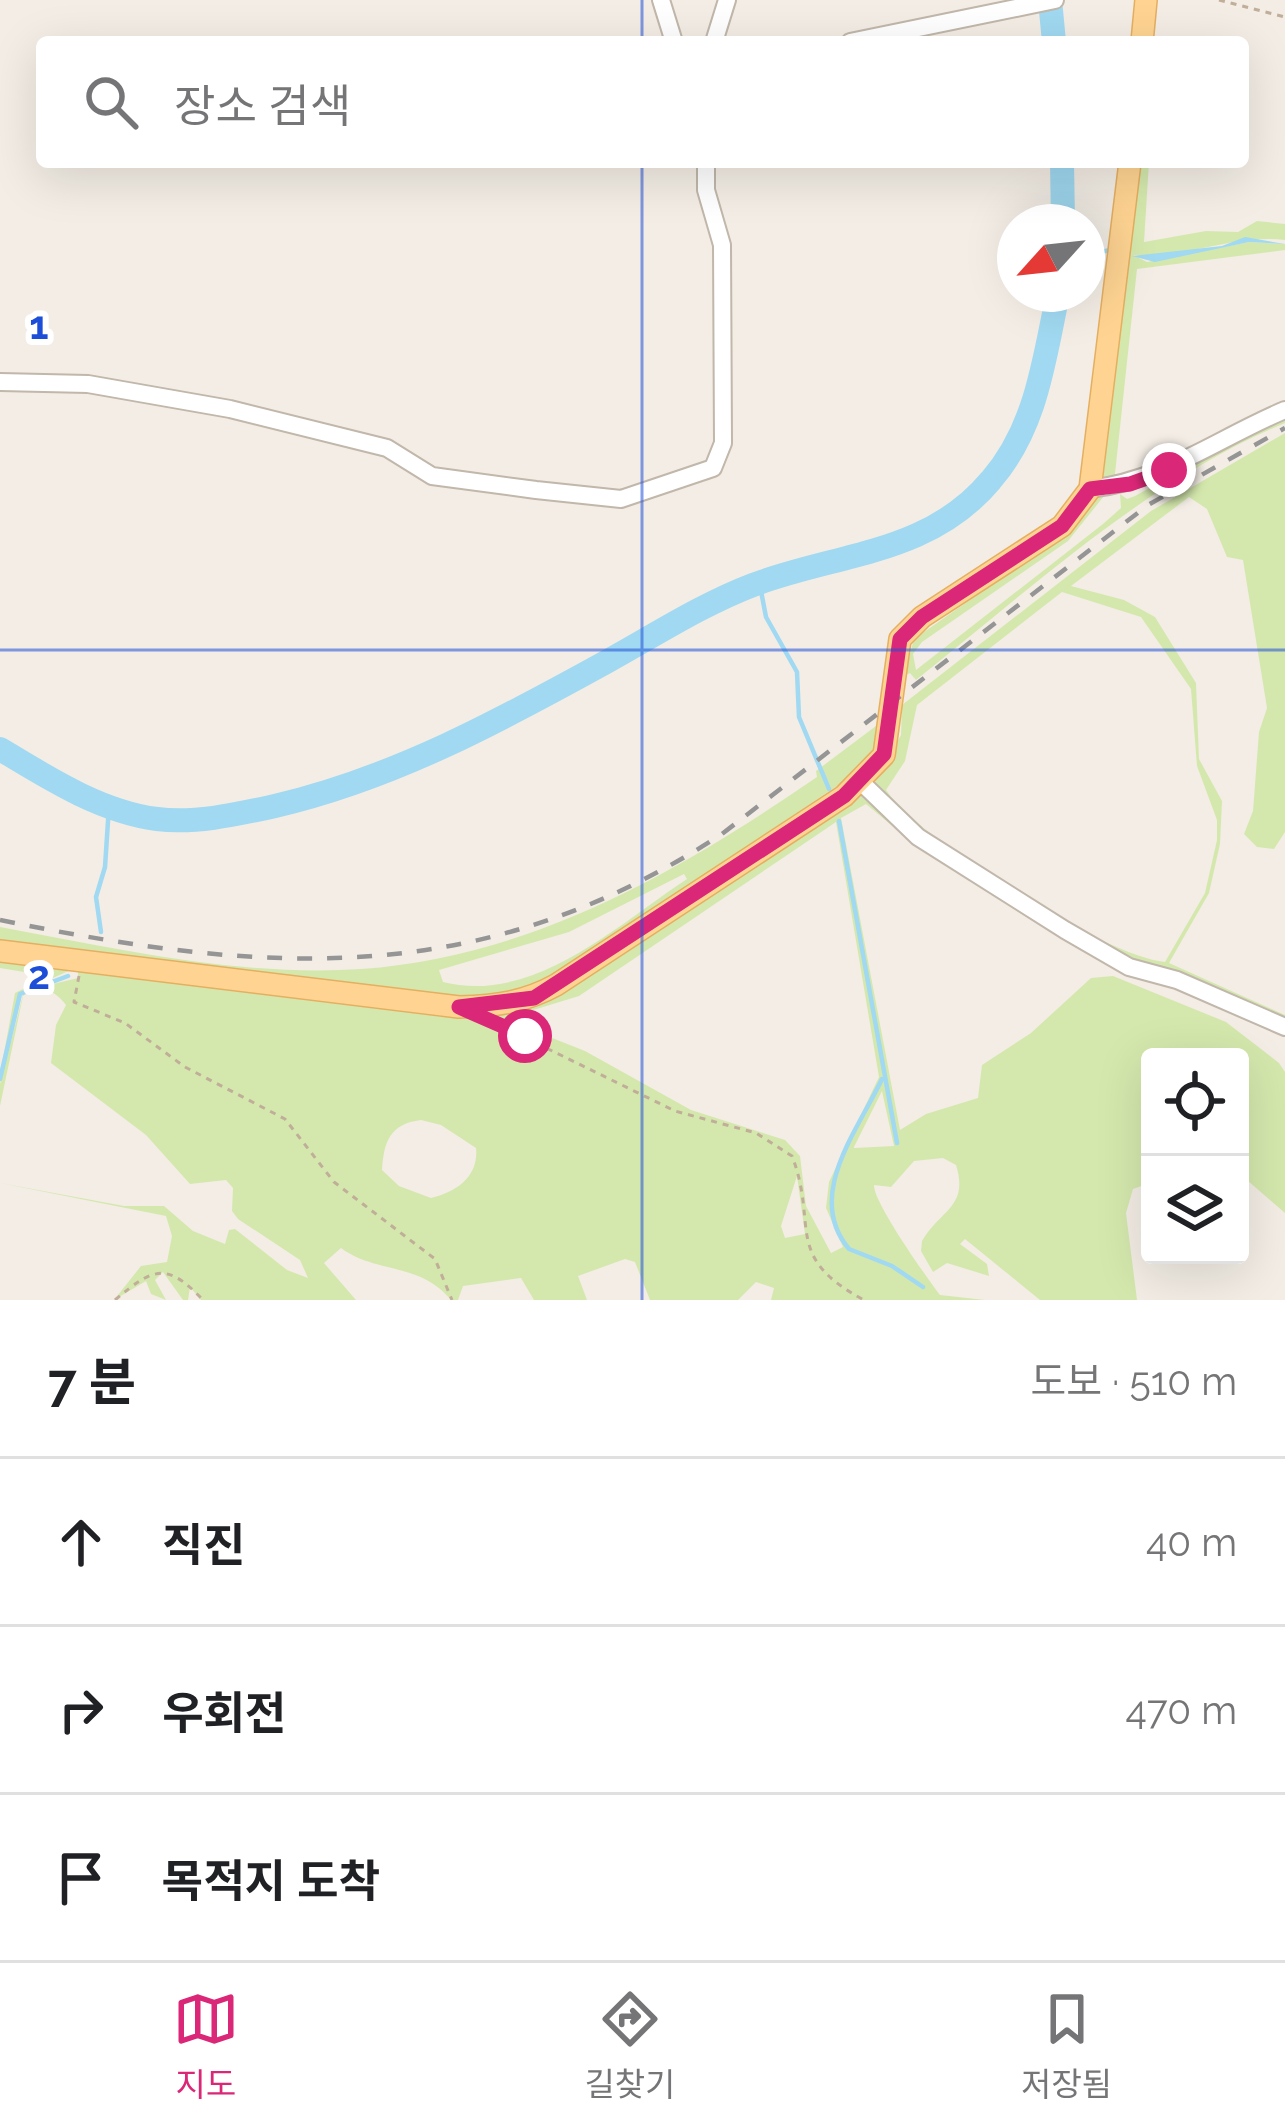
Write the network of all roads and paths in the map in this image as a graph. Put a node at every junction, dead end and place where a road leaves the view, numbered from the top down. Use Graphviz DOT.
graph roads {
  1 [pos="662,0"];
  2 [pos="728,0"];
  3 [pos="1055,0"];
  4 [pos="1146,0"];
  5 [pos="1219,0"];
  6 [pos="1285,17"];
  7 [pos="672,36"];
  8 [pos="716,36"];
  9 [pos="879,36"];
  10 [pos="1143,36"];
  11 [pos="706,168"];
  12 [pos="1129,168"];
  13 [pos="0,382"];
  14 [pos="1285,410"];
  15 [pos="1090,489"];
  16 [pos="862,783"];
  17 [pos="0,951"];
  18 [pos="79,962"];
  19 [pos="491,1021"];
  20 [pos="1285,1028"];
  21 [pos="115,1300"];
  22 [pos="203,1300"];
  23 [pos="452,1300"];
  24 [pos="864,1300"];
  1 -- 7 [label="street"];
  2 -- 8 [label="street"];
  3 -- 9 [label="street"];
  4 -- 10 [label="main road"];
  5 -- 6 [label="path"];
  11 -- 13 [label="street"];
  12 -- 15 [label="main road"];
  14 -- 15 [label="street"];
  15 -- 16 [label="main road"];
  16 -- 18 [label="main road"];
  16 -- 20 [label="street"];
  17 -- 18 [label="main road"];
  18 -- 23 [label="path"];
  19 -- 24 [label="path"];
  21 -- 22 [label="path"];
}
